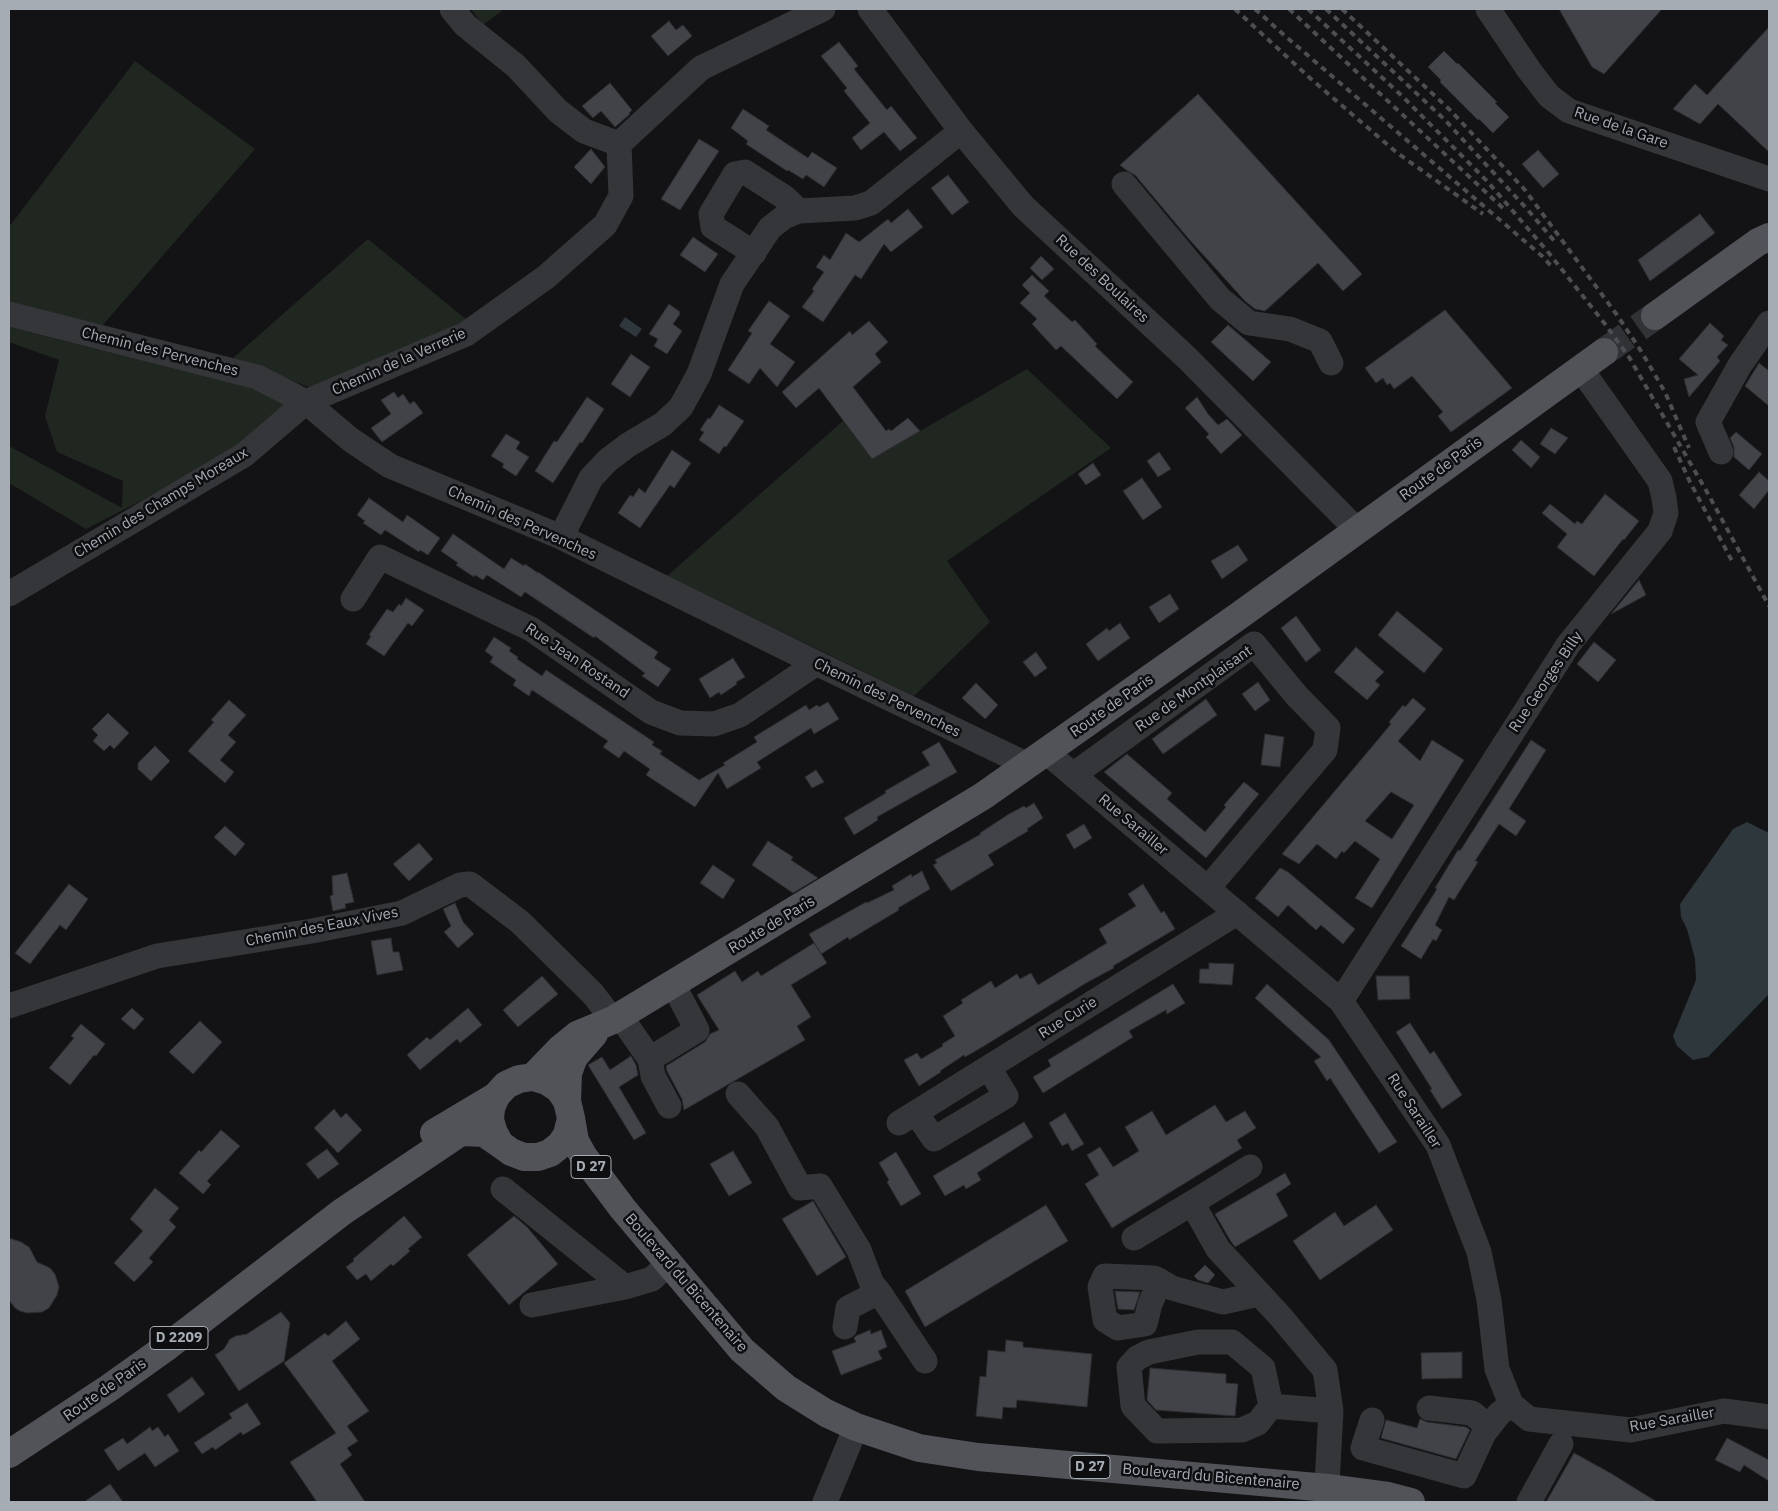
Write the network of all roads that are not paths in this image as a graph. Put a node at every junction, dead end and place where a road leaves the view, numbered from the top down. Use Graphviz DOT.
graph roads {
  1 [pos="452,9"];
  2 [pos="823,9"];
  3 [pos="870,9"];
  4 [pos="1488,9"];
  5 [pos="961,131"];
  6 [pos="619,144"];
  7 [pos="1769,179"];
  8 [pos="1124,184"];
  9 [pos="799,211"];
  10 [pos="1766,236"];
  11 [pos="754,252"];
  12 [pos="9,314"];
  13 [pos="1656,316"];
  14 [pos="1769,323"];
  15 [pos="1604,352"];
  16 [pos="1331,363"];
  17 [pos="1581,369"];
  18 [pos="306,402"];
  19 [pos="1721,452"];
  20 [pos="1357,530"];
  21 [pos="561,537"];
  22 [pos="9,594"];
  23 [pos="353,599"];
  24 [pos="814,662"];
  25 [pos="1037,759"];
  26 [pos="1073,775"];
  27 [pos="1208,888"];
  28 [pos="1237,913"];
  29 [pos="673,984"];
  30 [pos="1341,1000"];
  31 [pos="9,1006"];
  32 [pos="611,1021"];
  33 [pos="650,1059"];
  34 [pos="989,1068"];
  35 [pos="533,1077"];
  36 [pos="738,1094"];
  37 [pos="496,1096"];
  38 [pos="669,1106"];
  39 [pos="569,1110"];
  40 [pos="500,1144"];
  41 [pos="538,1157"];
  42 [pos="1250,1168"];
  43 [pos="503,1189"];
  44 [pos="1192,1203"];
  45 [pos="623,1209"];
  46 [pos="342,1212"];
  47 [pos="1134,1238"];
  48 [pos="668,1264"];
  49 [pos="1160,1281"];
  50 [pos="625,1288"];
  51 [pos="879,1292"];
  52 [pos="1259,1294"];
  53 [pos="532,1305"];
  54 [pos="845,1327"];
  55 [pos="925,1361"];
  56 [pos="1511,1404"];
  57 [pos="1271,1406"];
  58 [pos="1428,1408"];
  59 [pos="1331,1411"];
  60 [pos="1769,1417"];
  61 [pos="1372,1420"];
  62 [pos="856,1427"];
  63 [pos="1489,1427"];
  64 [pos="1561,1444"];
  65 [pos="9,1454"];
  66 [pos="1327,1495"];
  67 [pos="825,1502"];
  68 [pos="1411,1502"];
  69 [pos="1529,1502"];
  1 -- 6 [label="street"];
  2 -- 6 [label="street"];
  3 -- 5 [label="street, Rue des Boulaires"];
  4 -- 7 [label="street, Rue de la Gare"];
  5 -- 9 [label="street"];
  5 -- 20 [label="street, Rue des Boulaires"];
  6 -- 18 [label="street, Chemin de la Verrerie"];
  8 -- 16 [label="street"];
  9 -- 11 [label="street"];
  9 -- 11 [label="street"];
  10 -- 13 [label="main road"];
  11 -- 21 [label="street"];
  12 -- 18 [label="street, Chemin des Pervenches"];
  14 -- 19 [label="street"];
  15 -- 17 [label="main road, Route de Paris"];
  17 -- 20 [label="main road, Route de Paris"];
  17 -- 30 [label="street, Rue Georges Billy"];
  18 -- 21 [label="street, Chemin des Pervenches"];
  18 -- 22 [label="street, Chemin des Champs Moreaux"];
  20 -- 25 [label="main road, Route de Paris"];
  21 -- 24 [label="street, Chemin des Pervenches"];
  23 -- 24 [label="street, Rue Jean Rostand"];
  24 -- 25 [label="street, Chemin des Pervenches"];
  25 -- 26 [label="street, Rue Sarailler"];
  25 -- 29 [label="main road, Route de Paris"];
  26 -- 27 [label="street, Rue Sarailler"];
  26 -- 27 [label="street, Rue de Montplaisant"];
  27 -- 28 [label="street, Rue Sarailler"];
  28 -- 30 [label="street, Rue Sarailler"];
  28 -- 34 [label="street, Rue Curie"];
  29 -- 32 [label="main road, Route de Paris"];
  29 -- 33 [label="street"];
  30 -- 56 [label="street, Rue Sarailler"];
  31 -- 32 [label="street, Chemin des Eaux Vives"];
  32 -- 33 [label="street"];
  32 -- 35 [label="main road, Route de Paris"];
  32 -- 39 [label="main road, Route de Paris"];
  33 -- 38 [label="street"];
  34 -- 34 [label="street, Rue Curie"];
  35 -- 37 [label="main road"];
  35 -- 39 [label="main road"];
  36 -- 51 [label="street"];
  37 -- 40 [label="main road"];
  37 -- 46 [label="main road, Route de Paris / D 2209"];
  39 -- 41 [label="main road"];
  39 -- 45 [label="main road, Boulevard du Bicentenaire / D 27"];
  40 -- 41 [label="main road"];
  40 -- 46 [label="main road, Route de Paris / D 2209"];
  41 -- 45 [label="main road, Boulevard du Bicentenaire / D 27"];
  42 -- 44 [label="street"];
  43 -- 50 [label="street"];
  44 -- 47 [label="street"];
  44 -- 52 [label="street"];
  45 -- 48 [label="main road, Boulevard du Bicentenaire / D 27"];
  46 -- 65 [label="main road, Route de Paris / D 2209"];
  48 -- 50 [label="street"];
  48 -- 62 [label="main road, Boulevard du Bicentenaire / D 27"];
  49 -- 52 [label="street"];
  50 -- 53 [label="street"];
  51 -- 54 [label="street"];
  51 -- 55 [label="street"];
  52 -- 59 [label="street"];
  56 -- 60 [label="street, Rue Sarailler"];
  56 -- 63 [label="street"];
  57 -- 57 [label="street"];
  57 -- 59 [label="street"];
  58 -- 63 [label="street"];
  59 -- 66 [label="street"];
  61 -- 63 [label="street"];
  62 -- 66 [label="main road, Boulevard du Bicentenaire / D 27"];
  62 -- 67 [label="street"];
  64 -- 69 [label="street"];
  66 -- 68 [label="main road, Boulevard du Bicentenaire / D 27"];
}
